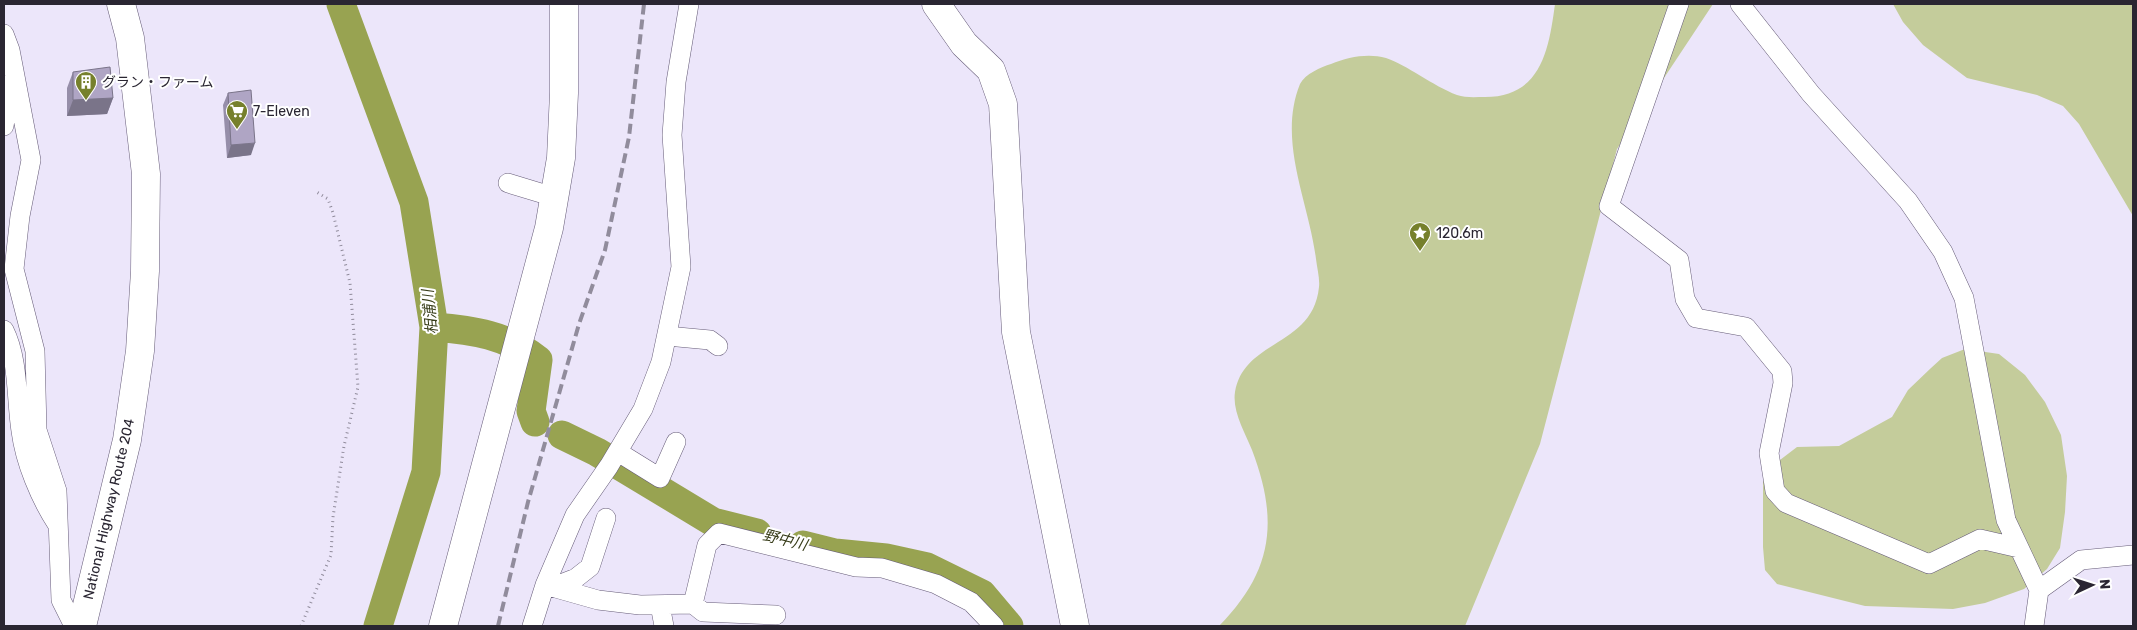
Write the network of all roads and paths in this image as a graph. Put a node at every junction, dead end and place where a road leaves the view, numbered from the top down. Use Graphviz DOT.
graph roads {
  1 [pos="121,4"];
  2 [pos="564,4"];
  3 [pos="689,4"];
  4 [pos="936,4"];
  5 [pos="1678,4"];
  6 [pos="1740,4"];
  7 [pos="4,34"];
  8 [pos="13,72"];
  9 [pos="4,126"];
  10 [pos="508,183"];
  11 [pos="315,191"];
  12 [pos="554,197"];
  13 [pos="4,330"];
  14 [pos="667,336"];
  15 [pos="718,346"];
  16 [pos="676,442"];
  17 [pos="618,452"];
  18 [pos="606,518"];
  19 [pos="56,524"];
  20 [pos="2019,548"];
  21 [pos="2133,555"];
  22 [pos="549,586"];
  23 [pos="2040,590"];
  24 [pos="660,604"];
  25 [pos="701,614"];
  26 [pos="776,615"];
  27 [pos="74,626"];
  28 [pos="82,626"];
  29 [pos="301,626"];
  30 [pos="443,626"];
  31 [pos="532,626"];
  32 [pos="664,626"];
  33 [pos="994,626"];
  34 [pos="1075,626"];
  35 [pos="2034,626"];
  1 -- 28 [label="main road, National Highway Route 204"];
  2 -- 12 [label="main road"];
  3 -- 14 [label="street"];
  4 -- 34 [label="main road"];
  5 -- 20 [label="street"];
  6 -- 20 [label="street"];
  7 -- 8 [label="street"];
  8 -- 9 [label="street"];
  8 -- 19 [label="street"];
  10 -- 12 [label="street"];
  11 -- 29 [label="path"];
  12 -- 30 [label="main road"];
  13 -- 19 [label="street"];
  14 -- 15 [label="street"];
  14 -- 17 [label="street"];
  16 -- 17 [label="street"];
  17 -- 22 [label="street"];
  18 -- 22 [label="street"];
  19 -- 27 [label="street"];
  20 -- 23 [label="street"];
  21 -- 23 [label="street"];
  22 -- 24 [label="street"];
  22 -- 31 [label="street"];
  23 -- 35 [label="street"];
  24 -- 25 [label="street"];
  24 -- 32 [label="street"];
  25 -- 26 [label="street"];
  25 -- 33 [label="street"];
}
